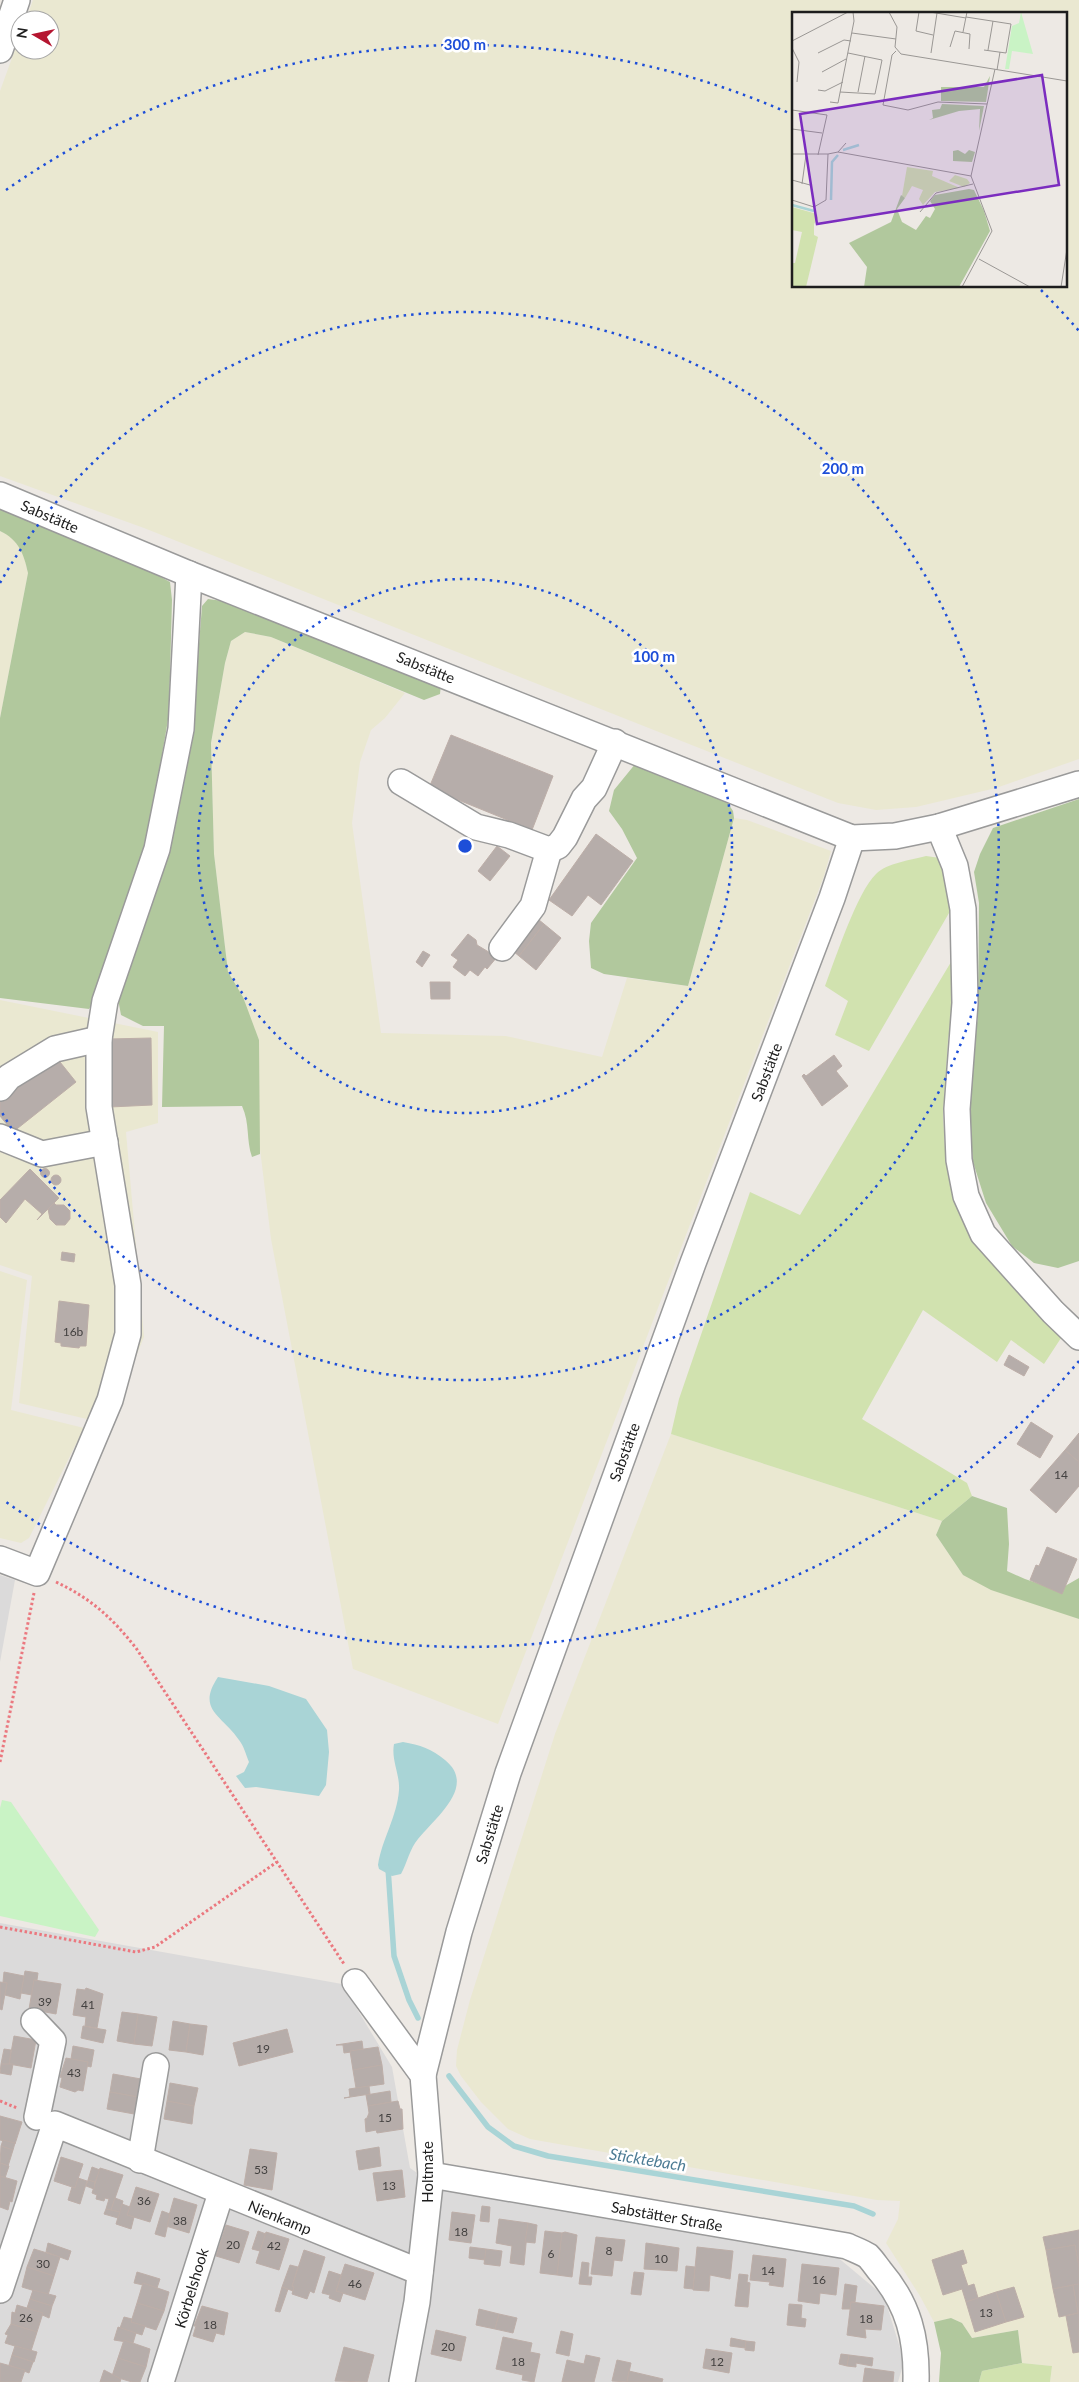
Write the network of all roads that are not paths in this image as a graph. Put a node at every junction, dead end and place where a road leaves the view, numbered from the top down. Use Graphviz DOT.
graph roads {
  1 [pos="17,0"];
  2 [pos="0,50"];
  3 [pos="0,496"];
  4 [pos="189,574"];
  5 [pos="615,742"];
  6 [pos="401,782"];
  7 [pos="1079,784"];
  8 [pos="939,827"];
  9 [pos="852,838"];
  10 [pos="549,850"];
  11 [pos="502,948"];
  12 [pos="99,1039"];
  13 [pos="3,1078"];
  14 [pos="0,1137"];
  15 [pos="104,1142"];
  16 [pos="1079,1337"];
  17 [pos="0,1559"];
  18 [pos="355,1982"];
  19 [pos="34,2022"];
  20 [pos="156,2066"];
  21 [pos="423,2074"];
  22 [pos="39,2117"];
  23 [pos="140,2160"];
  24 [pos="431,2175"];
  25 [pos="221,2193"];
  26 [pos="420,2272"];
  27 [pos="0,2290"];
  28 [pos="408,2381"];
  29 [pos="161,2382"];
  30 [pos="916,2382"];
  1 -- 2 [label="street"];
  3 -- 4 [label="street, Sabstätte"];
  4 -- 5 [label="street, Sabstätte"];
  4 -- 12 [label="street"];
  5 -- 9 [label="street, Sabstätte"];
  5 -- 10 [label="street"];
  6 -- 10 [label="street"];
  7 -- 8 [label="street, Sabstätte"];
  8 -- 9 [label="street, Sabstätte"];
  8 -- 16 [label="street"];
  9 -- 21 [label="street, Sabstätte"];
  10 -- 11 [label="street"];
  12 -- 13 [label="street"];
  12 -- 15 [label="street"];
  14 -- 15 [label="street"];
  15 -- 17 [label="street"];
  18 -- 21 [label="street"];
  19 -- 22 [label="street"];
  20 -- 23 [label="street"];
  21 -- 24 [label="street, Holtmate"];
  22 -- 23 [label="street, Nienkamp"];
  22 -- 27 [label="street"];
  23 -- 25 [label="street, Nienkamp"];
  24 -- 26 [label="street, Holtmate"];
  24 -- 30 [label="street, Sabstätter Straße"];
  25 -- 26 [label="street, Nienkamp"];
  25 -- 29 [label="street, Körbelshook"];
  26 -- 28 [label="street, Holtmate"];
}
